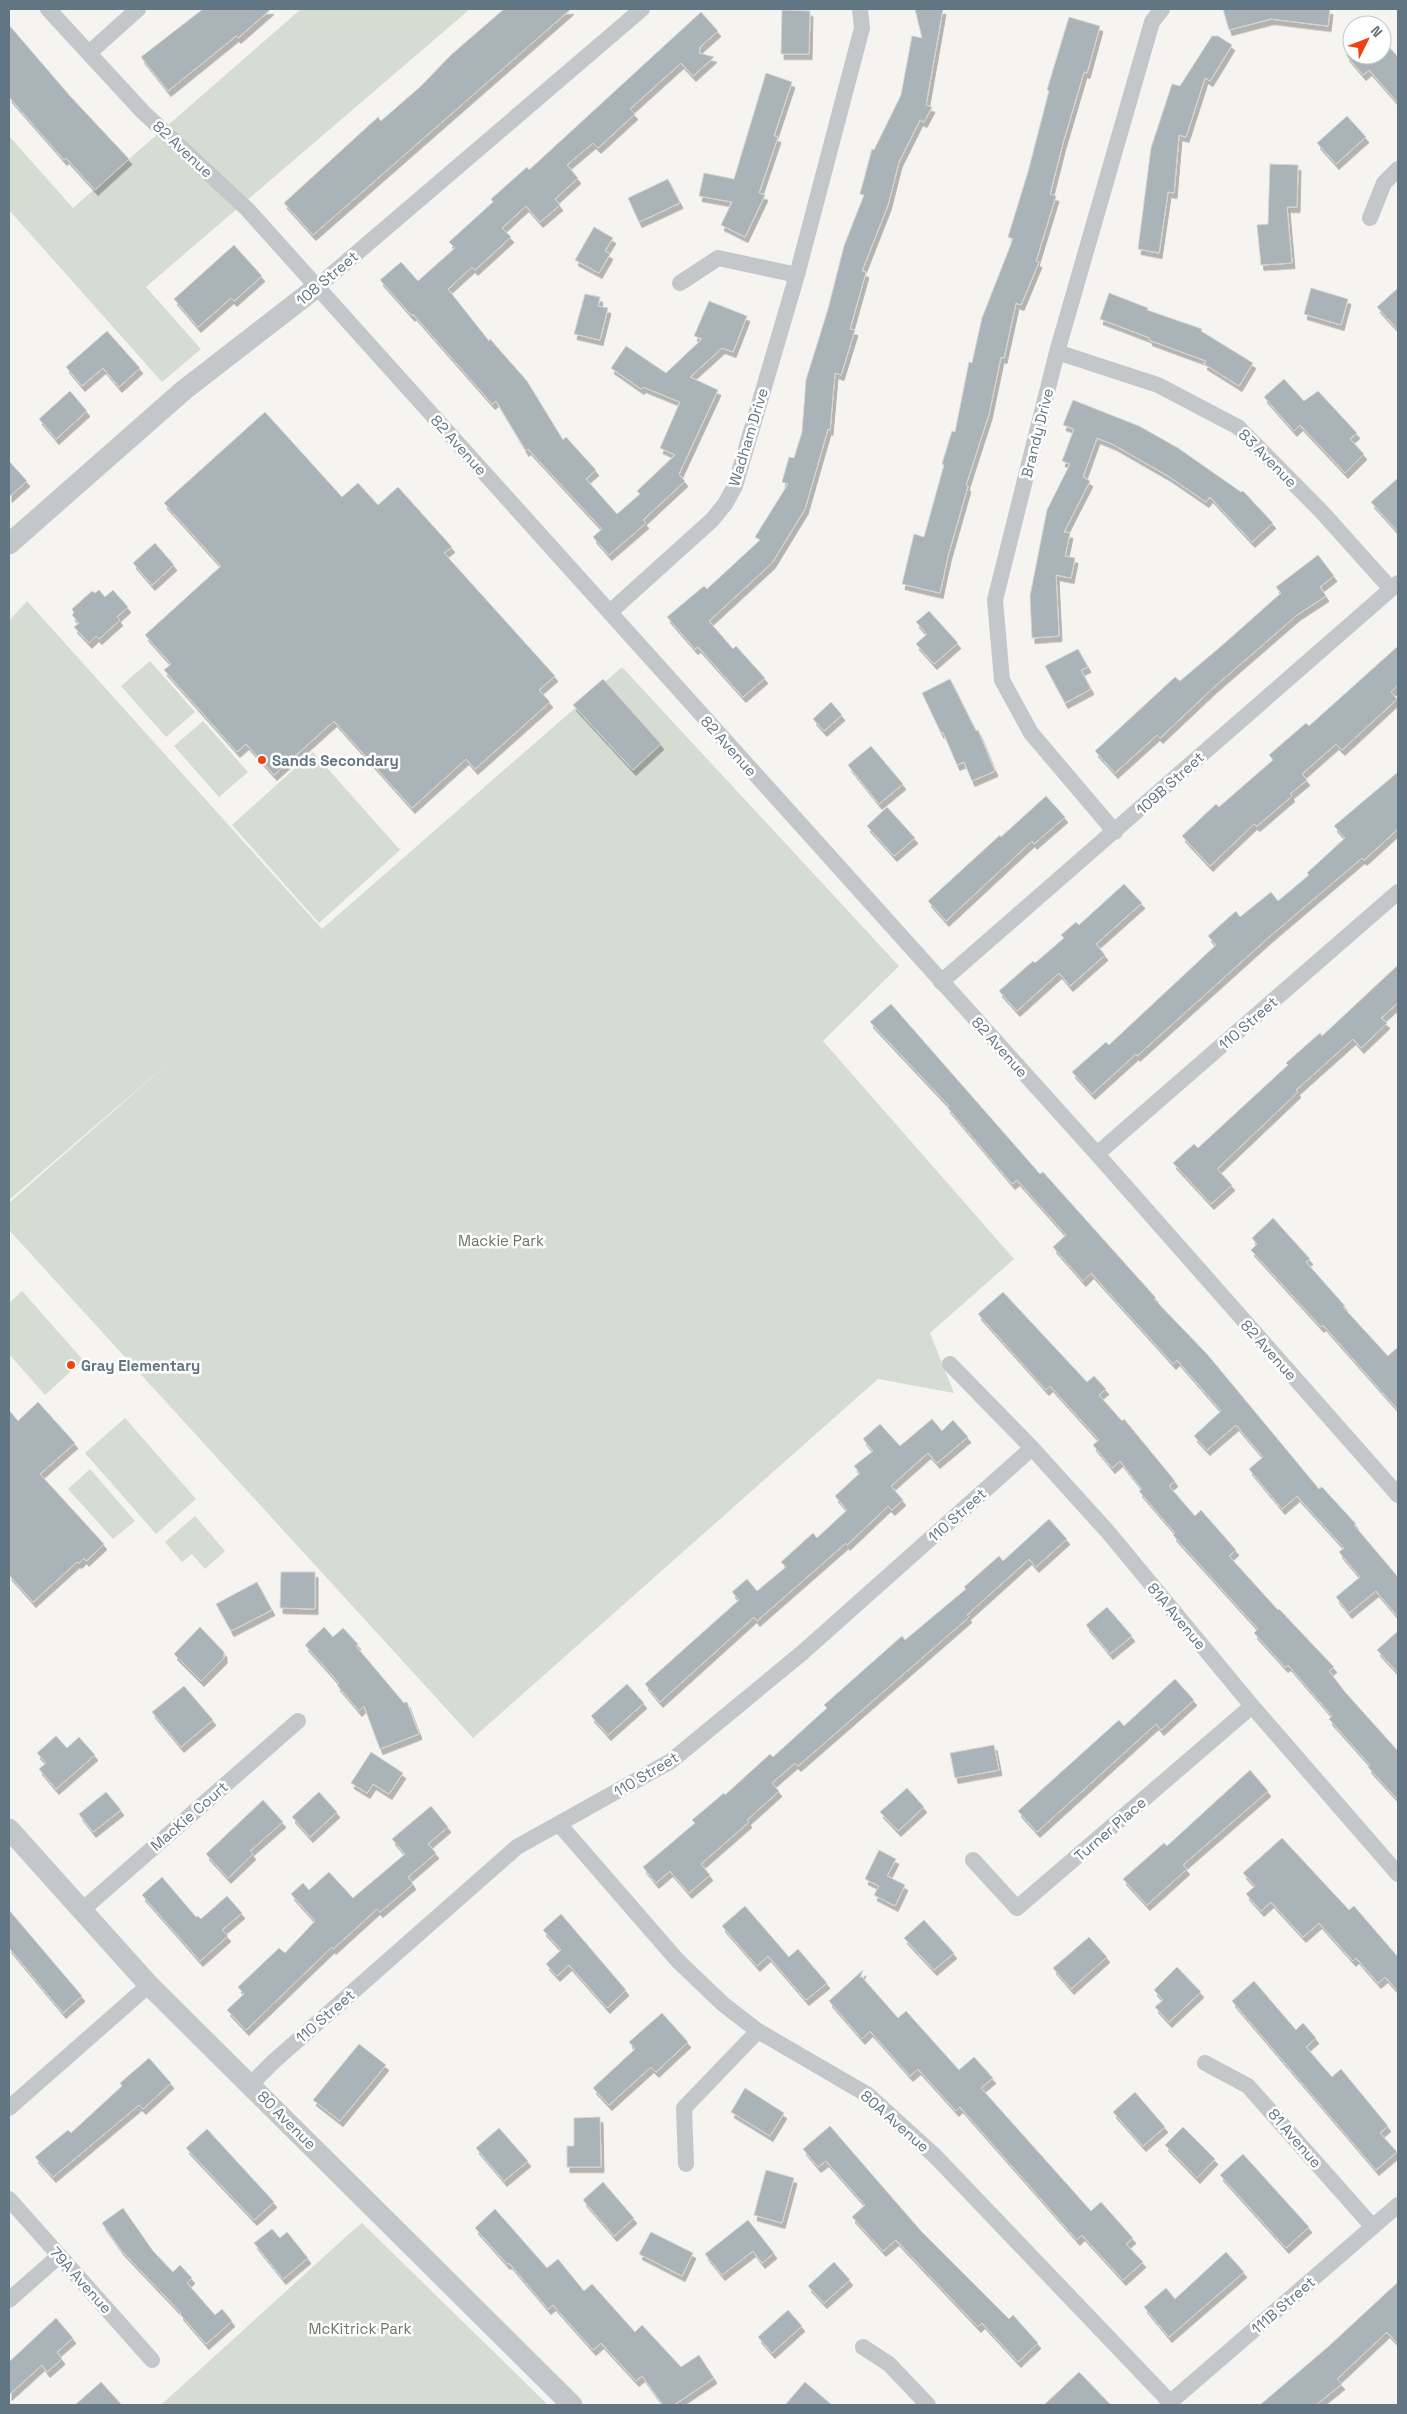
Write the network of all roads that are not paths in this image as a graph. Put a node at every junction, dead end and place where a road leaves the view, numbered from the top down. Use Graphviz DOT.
graph roads {
  1 [pos="48,9"];
  2 [pos="138,9"];
  3 [pos="642,9"];
  4 [pos="860,9"];
  5 [pos="1162,9"];
  6 [pos="89,53"];
  7 [pos="1398,169"];
  8 [pos="1370,218"];
  9 [pos="797,275"];
  10 [pos="680,283"];
  11 [pos="317,287"];
  12 [pos="1057,352"];
  13 [pos="9,544"];
  14 [pos="1395,586"];
  15 [pos="610,612"];
  16 [pos="1115,832"];
  17 [pos="1397,896"];
  18 [pos="941,982"];
  19 [pos="1097,1154"];
  20 [pos="950,1364"];
  21 [pos="1032,1448"];
  22 [pos="1398,1495"];
  23 [pos="1252,1706"];
  24 [pos="298,1720"];
  25 [pos="559,1824"];
  26 [pos="9,1829"];
  27 [pos="973,1860"];
  28 [pos="1398,1874"];
  29 [pos="81,1910"];
  30 [pos="149,1985"];
  31 [pos="758,2031"];
  32 [pos="1205,2063"];
  33 [pos="251,2084"];
  34 [pos="9,2108"];
  35 [pos="686,2164"];
  36 [pos="9,2199"];
  37 [pos="1398,2205"];
  38 [pos="1373,2227"];
  39 [pos="59,2256"];
  40 [pos="9,2300"];
  41 [pos="863,2347"];
  42 [pos="152,2360"];
  43 [pos="1168,2404"];
  44 [pos="572,2405"];
  45 [pos="928,2405"];
  1 -- 6 [label="street, 82 Avenue"];
  2 -- 6 [label="street"];
  3 -- 11 [label="street, 108 Street"];
  4 -- 9 [label="street, Wadham Drive"];
  5 -- 12 [label="street, Brandy Drive"];
  6 -- 11 [label="street, 82 Avenue"];
  7 -- 8 [label="street"];
  9 -- 10 [label="street"];
  9 -- 15 [label="street, Wadham Drive"];
  11 -- 13 [label="street, 108 Street"];
  11 -- 15 [label="street, 82 Avenue"];
  12 -- 14 [label="street, 83 Avenue"];
  12 -- 16 [label="street, Brandy Drive"];
  14 -- 16 [label="street, 109B Street"];
  15 -- 18 [label="street, 82 Avenue"];
  16 -- 18 [label="street, 109B Street"];
  17 -- 19 [label="street, 110 Street"];
  18 -- 19 [label="street, 82 Avenue"];
  19 -- 22 [label="street, 82 Avenue"];
  20 -- 21 [label="street, 81A Avenue"];
  21 -- 23 [label="street, 81A Avenue"];
  21 -- 25 [label="street, 110 Street"];
  23 -- 27 [label="street, Turner Place"];
  23 -- 28 [label="street, 81A Avenue"];
  24 -- 29 [label="street, MacKie Court"];
  25 -- 31 [label="street, 80A Avenue"];
  25 -- 33 [label="street, 110 Street"];
  26 -- 29 [label="street, 80 Avenue"];
  29 -- 30 [label="street, 80 Avenue"];
  30 -- 33 [label="street, 80 Avenue"];
  30 -- 34 [label="street"];
  31 -- 35 [label="street"];
  31 -- 43 [label="street, 80A Avenue"];
  32 -- 38 [label="street, 81 Avenue"];
  33 -- 44 [label="street, 80 Avenue"];
  36 -- 39 [label="street, 79A Avenue"];
  37 -- 38 [label="street, 111B Street"];
  38 -- 43 [label="street, 111B Street"];
  39 -- 40 [label="street"];
  39 -- 42 [label="street, 79A Avenue"];
  41 -- 45 [label="street"];
}
